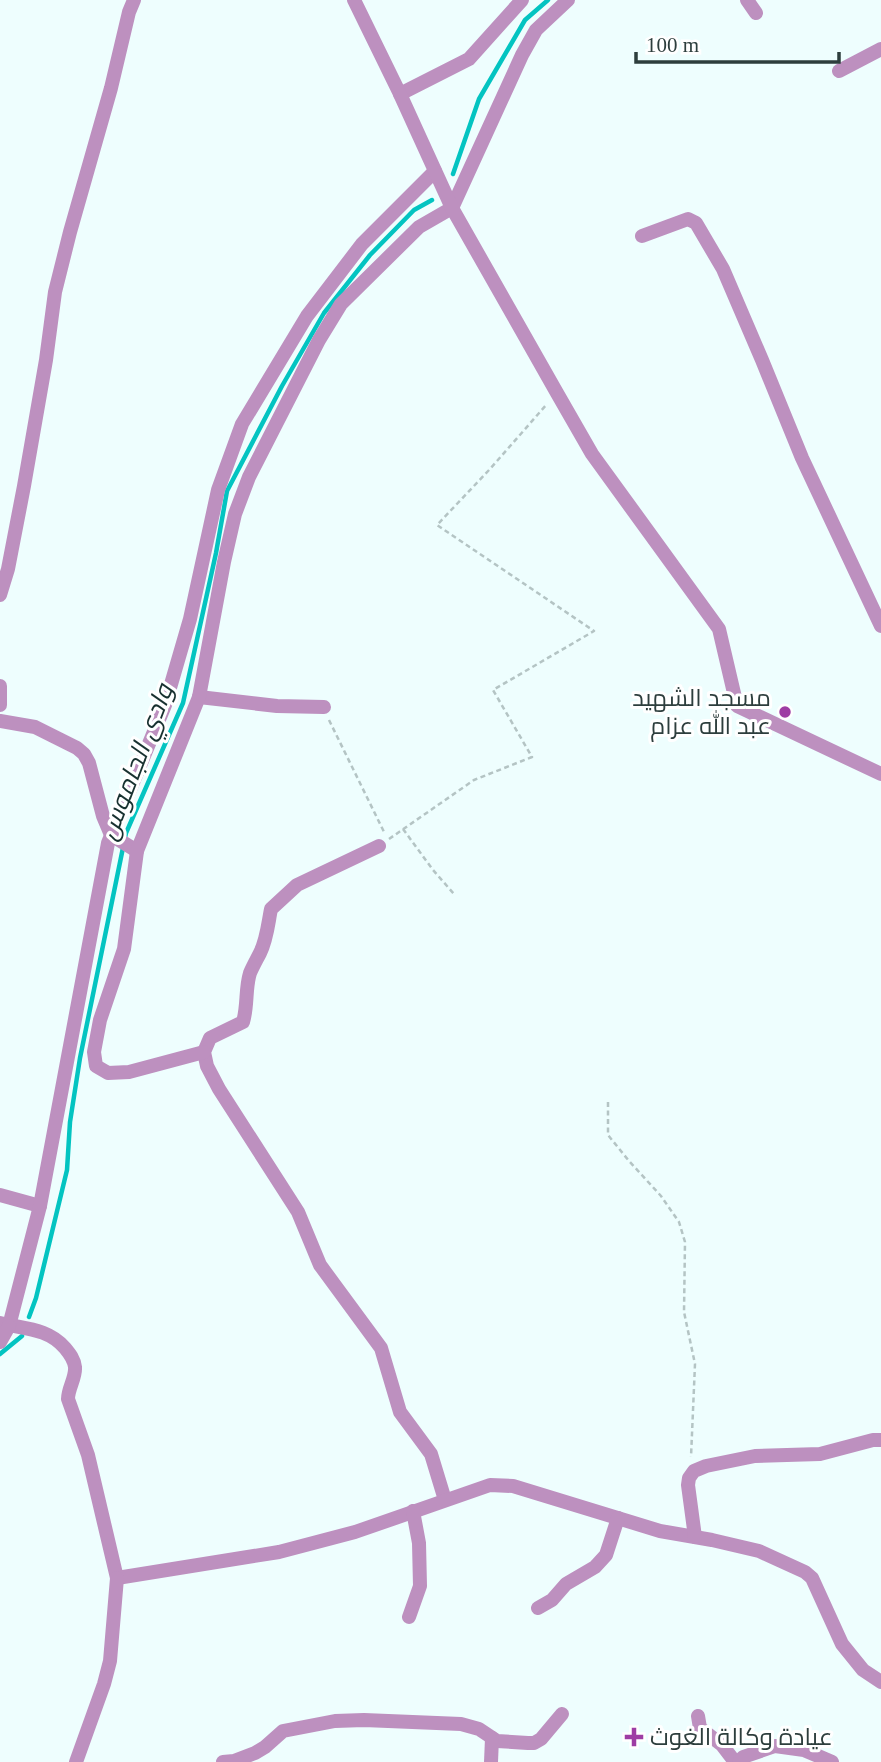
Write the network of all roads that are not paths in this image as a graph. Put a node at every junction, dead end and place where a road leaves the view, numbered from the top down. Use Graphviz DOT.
graph roads {
  1 [pos="134,0"];
  2 [pos="354,0"];
  3 [pos="522,0"];
  4 [pos="568,0"];
  5 [pos="747,0"];
  6 [pos="756,13"];
  7 [pos="881,49"];
  8 [pos="839,71"];
  9 [pos="400,94"];
  10 [pos="435,171"];
  11 [pos="452,208"];
  12 [pos="642,236"];
  13 [pos="0,595"];
  14 [pos="881,626"];
  15 [pos="0,686"];
  16 [pos="199,696"];
  17 [pos="0,705"];
  18 [pos="324,707"];
  19 [pos="0,721"];
  20 [pos="881,774"];
  21 [pos="111,835"];
  22 [pos="379,846"];
  23 [pos="137,851"];
  24 [pos="204,1052"];
  25 [pos="0,1195"];
  26 [pos="40,1206"];
  27 [pos="5,1324"];
  28 [pos="0,1342"];
  29 [pos="881,1440"];
  30 [pos="444,1500"];
  31 [pos="413,1511"];
  32 [pos="618,1518"];
  33 [pos="695,1537"];
  34 [pos="117,1578"];
  35 [pos="538,1608"];
  36 [pos="410,1616"];
  37 [pos="881,1682"];
  38 [pos="562,1714"];
  39 [pos="698,1716"];
  40 [pos="492,1738"];
  41 [pos="76,1762"];
  42 [pos="223,1762"];
  43 [pos="491,1762"];
  44 [pos="737,1762"];
  45 [pos="832,1762"];
  1 -- 13 [label="street"];
  2 -- 9 [label="street"];
  3 -- 9 [label="street"];
  4 -- 11 [label="street"];
  5 -- 6 [label="street"];
  7 -- 8 [label="street"];
  9 -- 10 [label="street"];
  10 -- 11 [label="street"];
  10 -- 21 [label="street"];
  11 -- 16 [label="street"];
  11 -- 20 [label="street"];
  12 -- 14 [label="street"];
  15 -- 17 [label="street"];
  16 -- 18 [label="street"];
  16 -- 23 [label="street"];
  19 -- 21 [label="street"];
  21 -- 23 [label="street"];
  21 -- 26 [label="street"];
  22 -- 24 [label="street"];
  23 -- 24 [label="street"];
  24 -- 30 [label="street"];
  25 -- 26 [label="street"];
  26 -- 27 [label="street"];
  27 -- 28 [label="street"];
  27 -- 34 [label="street"];
  29 -- 33 [label="street"];
  30 -- 31 [label="street"];
  30 -- 32 [label="street"];
  31 -- 34 [label="street"];
  31 -- 36 [label="street"];
  32 -- 33 [label="street"];
  32 -- 35 [label="street"];
  33 -- 37 [label="street"];
  34 -- 41 [label="street"];
  38 -- 40 [label="street"];
  39 -- 44 [label="street"];
  40 -- 42 [label="street"];
  40 -- 43 [label="street"];
  44 -- 45 [label="street"];
}
